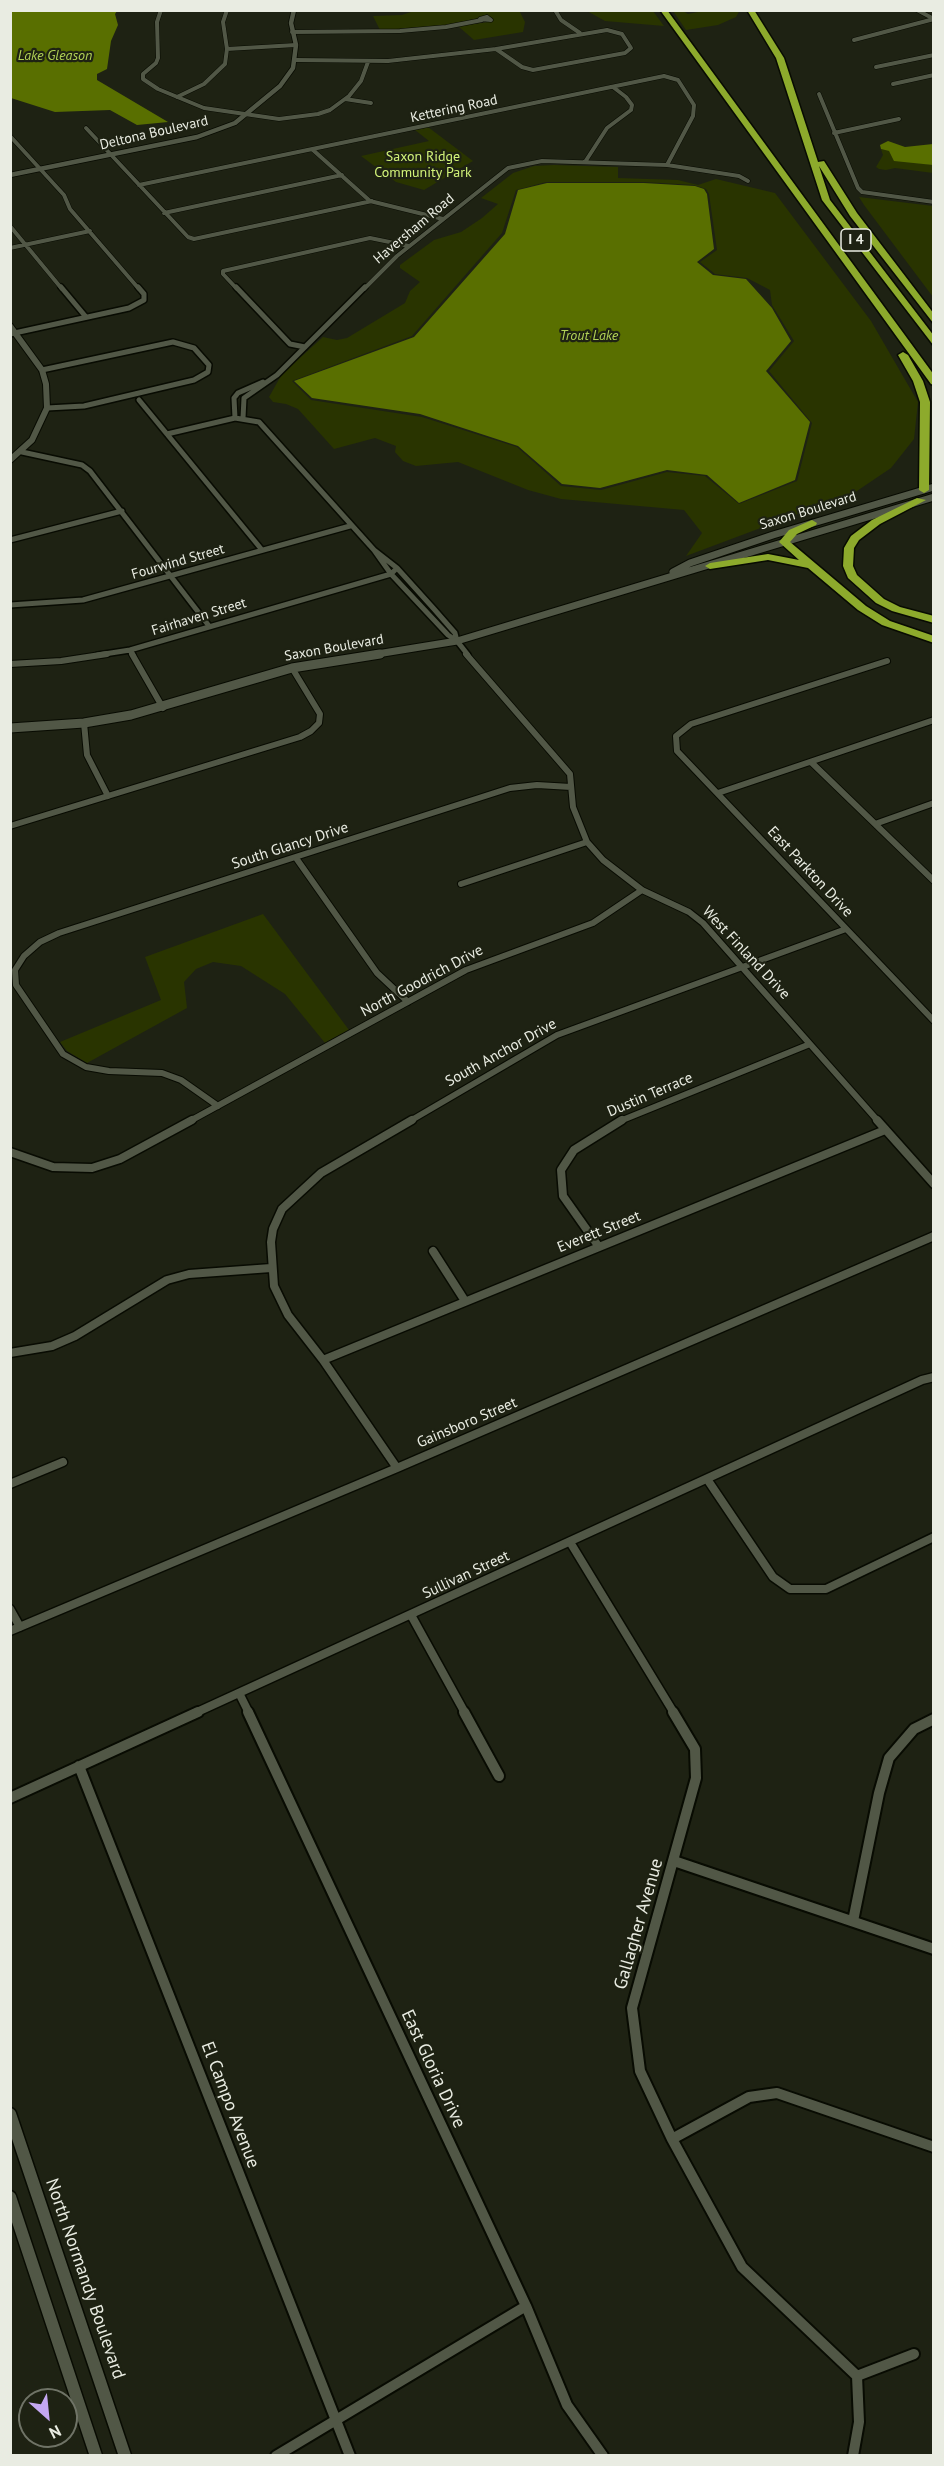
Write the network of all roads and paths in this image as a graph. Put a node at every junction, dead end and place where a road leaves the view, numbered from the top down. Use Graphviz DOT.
graph roads {
  1 [pos="161,10"];
  2 [pos="227,10"];
  3 [pos="294,10"];
  4 [pos="555,10"];
  5 [pos="663,10"];
  6 [pos="750,10"];
  7 [pos="917,10"];
  8 [pos="933,19"];
  9 [pos="482,21"];
  10 [pos="292,32"];
  11 [pos="579,33"];
  12 [pos="854,40"];
  13 [pos="296,45"];
  14 [pos="227,49"];
  15 [pos="495,49"];
  16 [pos="933,55"];
  17 [pos="296,60"];
  18 [pos="369,62"];
  19 [pos="876,67"];
  20 [pos="933,75"];
  21 [pos="893,84"];
  22 [pos="614,87"];
  23 [pos="819,94"];
  24 [pos="177,97"];
  25 [pos="345,99"];
  26 [pos="371,103"];
  27 [pos="248,115"];
  28 [pos="899,119"];
  29 [pos="803,124"];
  30 [pos="86,128"];
  31 [pos="834,134"];
  32 [pos="10,135"];
  33 [pos="313,150"];
  34 [pos="111,155"];
  35 [pos="585,162"];
  36 [pos="667,165"];
  37 [pos="41,169"];
  38 [pos="10,175"];
  39 [pos="342,175"];
  40 [pos="748,181"];
  41 [pos="139,185"];
  42 [pos="372,201"];
  43 [pos="933,202"];
  44 [pos="164,213"];
  45 [pos="443,219"];
  46 [pos="10,226"];
  47 [pos="90,231"];
  48 [pos="26,245"];
  49 [pos="409,246"];
  50 [pos="10,248"];
  51 [pos="916,297"];
  52 [pos="933,315"];
  53 [pos="86,317"];
  54 [pos="933,321"];
  55 [pos="889,322"];
  56 [pos="10,326"];
  57 [pos="13,333"];
  58 [pos="933,343"];
  59 [pos="305,347"];
  60 [pos="42,370"];
  61 [pos="267,381"];
  62 [pos="933,382"];
  63 [pos="139,400"];
  64 [pos="47,408"];
  65 [pos="235,418"];
  66 [pos="243,418"];
  67 [pos="167,434"];
  68 [pos="22,452"];
  69 [pos="10,460"];
  70 [pos="926,493"];
  71 [pos="933,497"];
  72 [pos="122,511"];
  73 [pos="812,523"];
  74 [pos="350,526"];
  75 [pos="10,540"];
  76 [pos="784,542"];
  77 [pos="262,550"];
  78 [pos="374,550"];
  79 [pos="710,566"];
  80 [pos="398,568"];
  81 [pos="817,570"];
  82 [pos="392,574"];
  83 [pos="170,575"];
  84 [pos="660,579"];
  85 [pos="10,605"];
  86 [pos="933,620"];
  87 [pos="209,626"];
  88 [pos="933,640"];
  89 [pos="457,641"];
  90 [pos="130,650"];
  91 [pos="887,661"];
  92 [pos="10,664"];
  93 [pos="292,668"];
  94 [pos="163,708"];
  95 [pos="933,720"];
  96 [pos="84,723"];
  97 [pos="10,728"];
  98 [pos="811,762"];
  99 [pos="571,787"];
  100 [pos="718,793"];
  101 [pos="108,796"];
  102 [pos="933,803"];
  103 [pos="875,824"];
  104 [pos="10,826"];
  105 [pos="587,842"];
  106 [pos="296,858"];
  107 [pos="933,880"];
  108 [pos="461,884"];
  109 [pos="642,890"];
  110 [pos="846,929"];
  111 [pos="743,967"];
  112 [pos="408,1002"];
  113 [pos="933,1021"];
  114 [pos="810,1044"];
  115 [pos="218,1106"];
  116 [pos="885,1130"];
  117 [pos="10,1152"];
  118 [pos="933,1184"];
  119 [pos="933,1236"];
  120 [pos="598,1246"];
  121 [pos="432,1251"];
  122 [pos="270,1268"];
  123 [pos="465,1301"];
  124 [pos="10,1353"];
  125 [pos="323,1360"];
  126 [pos="933,1377"];
  127 [pos="63,1462"];
  128 [pos="397,1468"];
  129 [pos="707,1479"];
  130 [pos="10,1484"];
  131 [pos="933,1537"];
  132 [pos="570,1542"];
  133 [pos="10,1609"];
  134 [pos="411,1615"];
  135 [pos="20,1627"];
  136 [pos="10,1631"];
  137 [pos="239,1693"];
  138 [pos="933,1719"];
  139 [pos="80,1766"];
  140 [pos="499,1776"];
  141 [pos="10,1798"];
  142 [pos="674,1861"];
  143 [pos="853,1921"];
  144 [pos="933,1949"];
  145 [pos="10,2114"];
  146 [pos="672,2139"];
  147 [pos="933,2147"];
  148 [pos="10,2197"];
  149 [pos="526,2306"];
  150 [pos="914,2354"];
  151 [pos="857,2376"];
  152 [pos="336,2420"];
  153 [pos="96,2456"];
  154 [pos="125,2456"];
  155 [pos="276,2456"];
  156 [pos="350,2456"];
  157 [pos="603,2456"];
  158 [pos="853,2456"];
  1 -- 24 [label="street"];
  2 -- 14 [label="street"];
  3 -- 10 [label="street"];
  4 -- 11 [label="street"];
  5 -- 55 [label="highway, I 4"];
  6 -- 29 [label="highway, I 4"];
  7 -- 8 [label="street"];
  8 -- 12 [label="street"];
  9 -- 10 [label="street"];
  10 -- 13 [label="street"];
  11 -- 15 [label="street"];
  11 -- 15 [label="street"];
  13 -- 14 [label="street"];
  13 -- 17 [label="street"];
  14 -- 24 [label="street"];
  15 -- 18 [label="street"];
  16 -- 19 [label="street"];
  17 -- 18 [label="street"];
  17 -- 27 [label="street, Deltona Boulevard"];
  18 -- 25 [label="street"];
  20 -- 21 [label="street"];
  22 -- 33 [label="street, Kettering Road"];
  22 -- 35 [label="street"];
  22 -- 36 [label="street, Kettering Road"];
  23 -- 31 [label="street"];
  24 -- 27 [label="street"];
  25 -- 26 [label="street"];
  25 -- 27 [label="street"];
  27 -- 34 [label="street, Deltona Boulevard"];
  28 -- 31 [label="street"];
  29 -- 51 [label="highway"];
  29 -- 58 [label="highway, I 4"];
  30 -- 34 [label="street"];
  31 -- 43 [label="street"];
  32 -- 37 [label="street"];
  33 -- 39 [label="street"];
  33 -- 41 [label="street, Kettering Road"];
  34 -- 37 [label="street, Deltona Boulevard"];
  34 -- 41 [label="street"];
  35 -- 36 [label="street, Haversham Road"];
  35 -- 45 [label="street, Haversham Road"];
  36 -- 40 [label="street, Haversham Road"];
  37 -- 38 [label="street, Deltona Boulevard"];
  37 -- 47 [label="street"];
  39 -- 42 [label="street"];
  39 -- 44 [label="street"];
  41 -- 44 [label="street"];
  42 -- 44 [label="street"];
  42 -- 45 [label="street"];
  45 -- 49 [label="street, Haversham Road"];
  46 -- 48 [label="street"];
  47 -- 48 [label="street"];
  47 -- 53 [label="street"];
  48 -- 50 [label="street"];
  48 -- 53 [label="street"];
  49 -- 59 [label="street, Haversham Road"];
  49 -- 59 [label="street"];
  51 -- 52 [label="highway"];
  51 -- 54 [label="highway"];
  53 -- 57 [label="street"];
  55 -- 62 [label="highway, I 4"];
  55 -- 70 [label="highway"];
  56 -- 57 [label="street"];
  57 -- 60 [label="street"];
  59 -- 61 [label="street, Haversham Road"];
  60 -- 64 [label="street"];
  60 -- 64 [label="street"];
  61 -- 65 [label="street, Haversham Road"];
  61 -- 66 [label="street, Haversham Road"];
  63 -- 67 [label="street"];
  64 -- 68 [label="street"];
  65 -- 66 [label="street"];
  65 -- 67 [label="street"];
  66 -- 74 [label="street, West Finland Drive"];
  67 -- 77 [label="street"];
  68 -- 69 [label="street"];
  68 -- 72 [label="street"];
  70 -- 71 [label="main road, Saxon Boulevard"];
  70 -- 73 [label="main road, Saxon Boulevard"];
  70 -- 76 [label="main road, Saxon Boulevard"];
  70 -- 86 [label="highway"];
  72 -- 75 [label="street"];
  72 -- 83 [label="street"];
  73 -- 76 [label="highway"];
  73 -- 84 [label="main road, Saxon Boulevard"];
  74 -- 77 [label="street, Fourwind Street"];
  74 -- 78 [label="street, West Finland Drive"];
  76 -- 79 [label="main road, Saxon Boulevard"];
  76 -- 81 [label="highway"];
  77 -- 83 [label="street, Fourwind Street"];
  78 -- 80 [label="street, West Finland Drive"];
  78 -- 82 [label="street, West Finland Drive"];
  79 -- 81 [label="highway"];
  79 -- 84 [label="main road, Saxon Boulevard"];
  80 -- 82 [label="street"];
  80 -- 89 [label="street, West Finland Drive"];
  81 -- 88 [label="highway"];
  82 -- 87 [label="street, Fairhaven Street"];
  82 -- 89 [label="street, West Finland Drive"];
  83 -- 85 [label="street, Fourwind Street"];
  83 -- 87 [label="street"];
  84 -- 89 [label="main road, Saxon Boulevard"];
  87 -- 90 [label="street, Fairhaven Street"];
  89 -- 93 [label="main road, Saxon Boulevard"];
  89 -- 99 [label="street, West Finland Drive"];
  90 -- 92 [label="street, Fairhaven Street"];
  90 -- 94 [label="street"];
  91 -- 100 [label="street, East Parkton Drive"];
  93 -- 94 [label="main road, Saxon Boulevard"];
  93 -- 101 [label="street"];
  94 -- 96 [label="main road, Saxon Boulevard"];
  95 -- 98 [label="street"];
  96 -- 97 [label="main road, Saxon Boulevard"];
  96 -- 101 [label="street"];
  98 -- 100 [label="street"];
  98 -- 103 [label="street"];
  99 -- 105 [label="street, West Finland Drive"];
  99 -- 106 [label="street, South Glancy Drive"];
  100 -- 110 [label="street, East Parkton Drive"];
  101 -- 104 [label="street"];
  102 -- 103 [label="street"];
  103 -- 107 [label="street"];
  105 -- 108 [label="street"];
  105 -- 109 [label="street, West Finland Drive"];
  106 -- 112 [label="street"];
  106 -- 115 [label="street, South Glancy Drive"];
  109 -- 111 [label="street, West Finland Drive"];
  109 -- 112 [label="street, North Goodrich Drive"];
  110 -- 111 [label="street, South Anchor Drive"];
  110 -- 113 [label="street, East Parkton Drive"];
  111 -- 114 [label="street, West Finland Drive"];
  111 -- 122 [label="street, South Anchor Drive"];
  112 -- 115 [label="street, North Goodrich Drive"];
  114 -- 116 [label="street, West Finland Drive"];
  114 -- 120 [label="street, Dustin Terrace"];
  115 -- 117 [label="street, North Goodrich Drive"];
  116 -- 118 [label="street, West Finland Drive"];
  116 -- 120 [label="street, Everett Street"];
  119 -- 128 [label="street, Gainsboro Street"];
  120 -- 123 [label="street, Everett Street"];
  121 -- 123 [label="street"];
  122 -- 124 [label="street"];
  122 -- 125 [label="street"];
  123 -- 125 [label="street, Everett Street"];
  125 -- 128 [label="street"];
  126 -- 129 [label="street, Sullivan Street"];
  127 -- 130 [label="street"];
  128 -- 135 [label="street, Gainsboro Street"];
  129 -- 131 [label="street"];
  129 -- 132 [label="street, Sullivan Street"];
  132 -- 134 [label="street, Sullivan Street"];
  132 -- 142 [label="street, Gallagher Avenue"];
  133 -- 135 [label="street"];
  134 -- 137 [label="street, Sullivan Street"];
  134 -- 140 [label="street"];
  135 -- 136 [label="street, Gainsboro Street"];
  137 -- 139 [label="street, Sullivan Street"];
  137 -- 149 [label="street, East Gloria Drive"];
  138 -- 143 [label="street"];
  139 -- 141 [label="street, Sullivan Street"];
  139 -- 152 [label="street, El Campo Avenue"];
  142 -- 143 [label="street"];
  142 -- 146 [label="street, Gallagher Avenue"];
  143 -- 144 [label="street"];
  145 -- 154 [label="street, North Normandy Boulevard"];
  146 -- 147 [label="street"];
  146 -- 151 [label="street, Gallagher Avenue"];
  148 -- 153 [label="street"];
  149 -- 152 [label="street"];
  149 -- 157 [label="street, East Gloria Drive"];
  150 -- 151 [label="street"];
  151 -- 158 [label="street"];
  152 -- 155 [label="street"];
  152 -- 156 [label="street, El Campo Avenue"];
}
